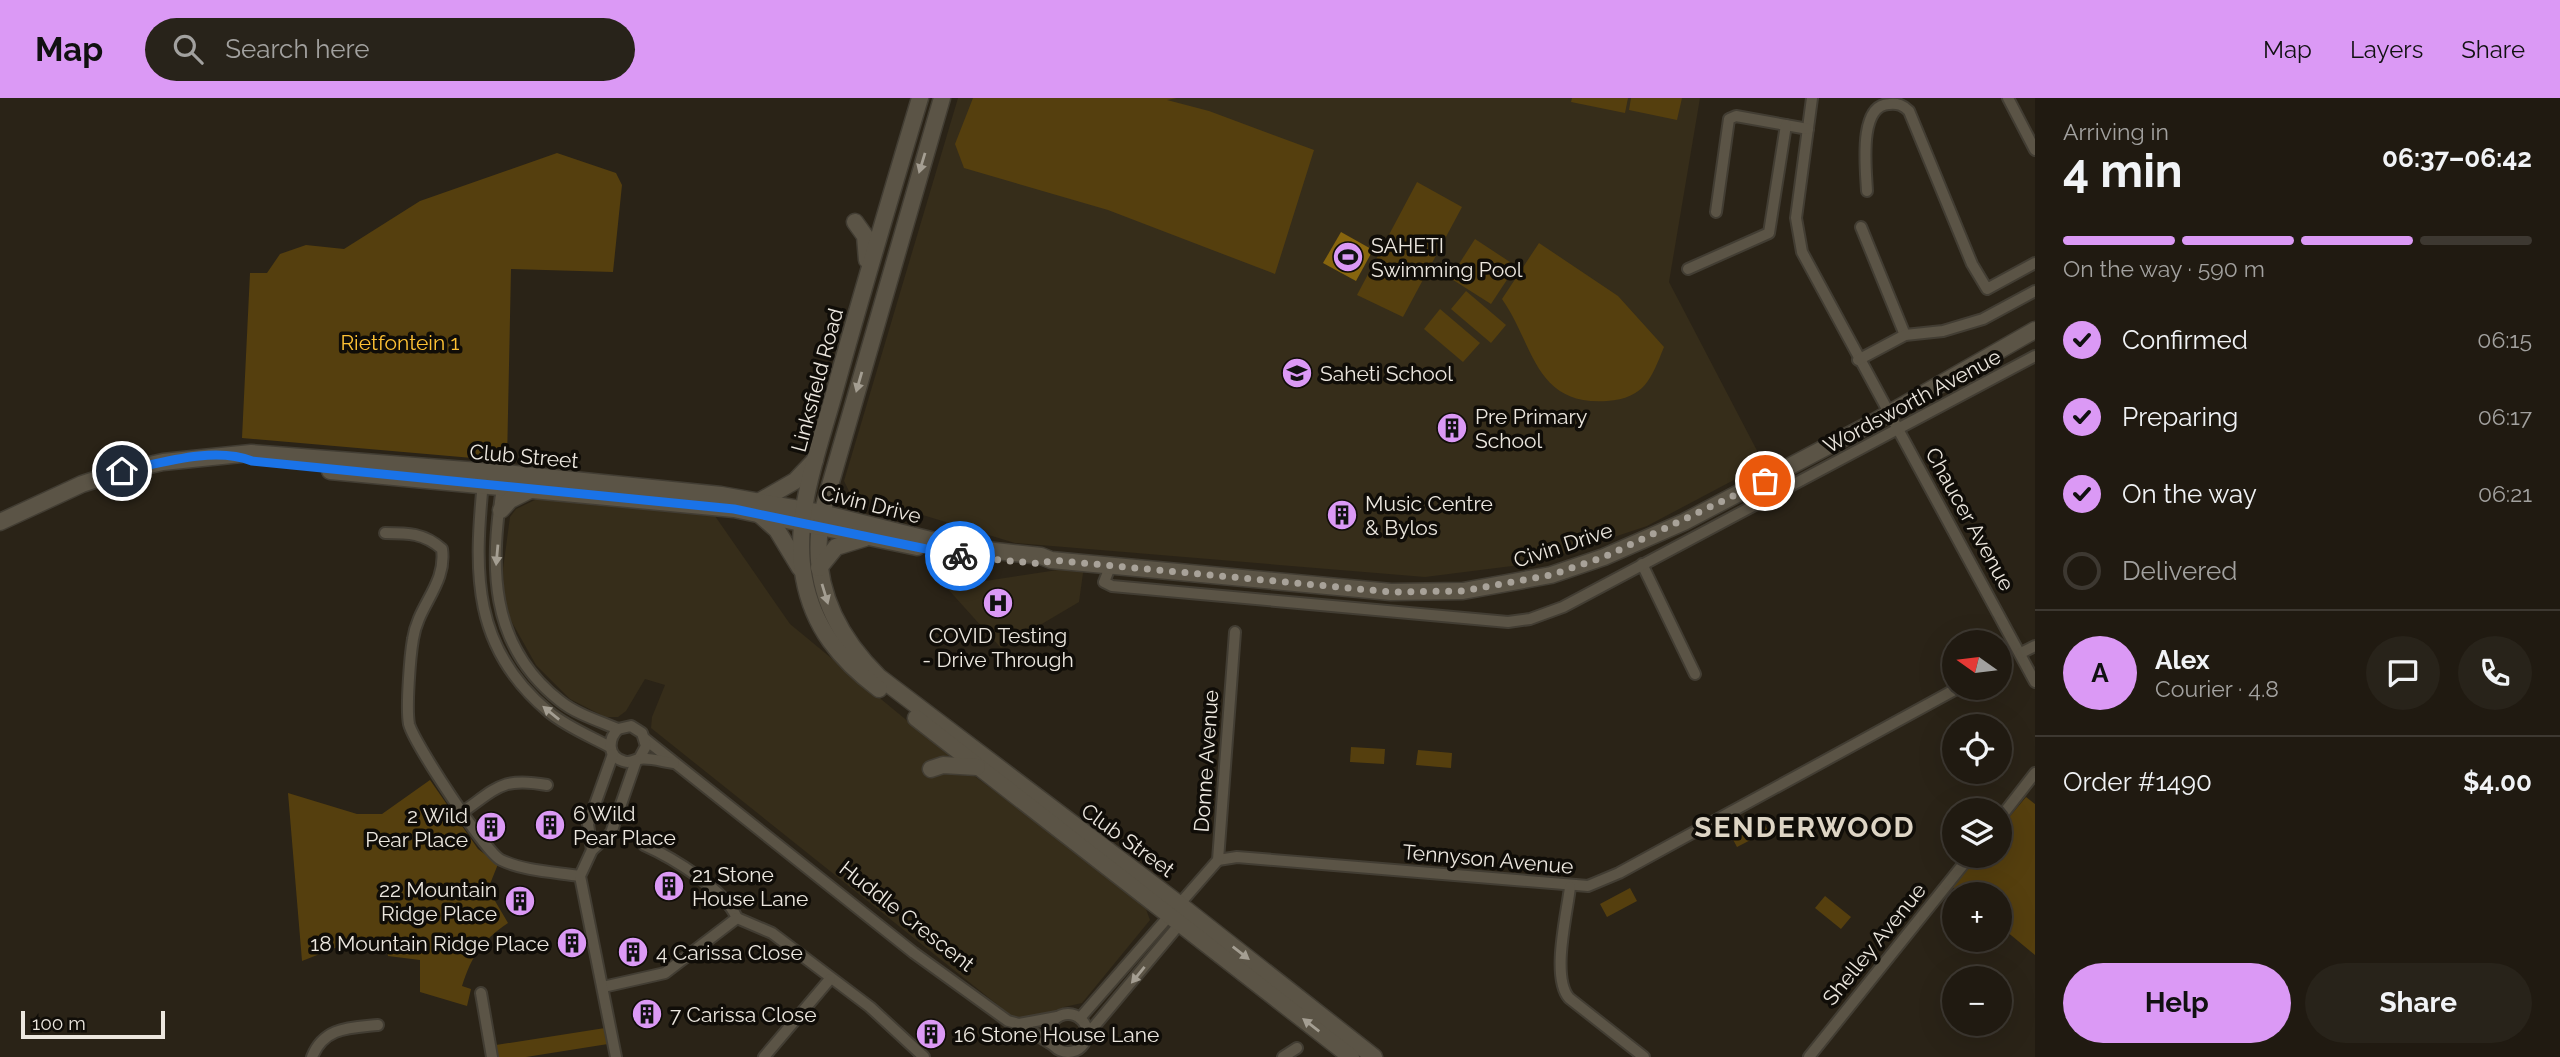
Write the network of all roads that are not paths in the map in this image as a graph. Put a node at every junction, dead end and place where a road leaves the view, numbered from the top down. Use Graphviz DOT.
graph roads {
  1 [pos="920,98"];
  2 [pos="942,98"];
  3 [pos="1812,98"];
  4 [pos="2008,98"];
  5 [pos="1786,125"];
  6 [pos="1808,129"];
  7 [pos="2035,150"];
  8 [pos="1867,191"];
  9 [pos="1716,212"];
  10 [pos="855,222"];
  11 [pos="1861,226"];
  12 [pos="2035,263"];
  13 [pos="1688,269"];
  14 [pos="867,277"];
  15 [pos="1987,289"];
  16 [pos="2035,291"];
  17 [pos="1997,311"];
  18 [pos="2035,330"];
  19 [pos="1905,335"];
  20 [pos="2035,356"];
  21 [pos="1858,360"];
  22 [pos="1888,414"];
  23 [pos="1899,431"];
  24 [pos="817,458"];
  25 [pos="484,480"];
  26 [pos="503,480"];
  27 [pos="831,480"];
  28 [pos="533,489"];
  29 [pos="759,507"];
  30 [pos="501,510"];
  31 [pos="804,516"];
  32 [pos="821,520"];
  33 [pos="852,520"];
  34 [pos="0,522"];
  35 [pos="385,533"];
  36 [pos="871,537"];
  37 [pos="1051,560"];
  38 [pos="1642,564"];
  39 [pos="1110,567"];
  40 [pos="818,568"];
  41 [pos="804,577"];
  42 [pos="1235,632"];
  43 [pos="2035,646"];
  44 [pos="2021,653"];
  45 [pos="855,662"];
  46 [pos="1695,674"];
  47 [pos="2035,681"];
  48 [pos="1942,697"];
  49 [pos="618,729"];
  50 [pos="646,739"];
  51 [pos="611,751"];
  52 [pos="638,760"];
  53 [pos="677,763"];
  54 [pos="977,767"];
  55 [pos="931,769"];
  56 [pos="2035,773"];
  57 [pos="603,783"];
  58 [pos="547,785"];
  59 [pos="624,790"];
  60 [pos="2012,803"];
  61 [pos="464,811"];
  62 [pos="645,845"];
  63 [pos="592,850"];
  64 [pos="1218,860"];
  65 [pos="1960,868"];
  66 [pos="580,876"];
  67 [pos="1570,887"];
  68 [pos="1180,912"];
  69 [pos="737,918"];
  70 [pos="830,979"];
  71 [pos="603,987"];
  72 [pos="481,993"];
  73 [pos="1057,1017"];
  74 [pos="1080,1018"];
  75 [pos="1019,1024"];
  76 [pos="378,1025"];
  77 [pos="1087,1035"];
  78 [pos="1054,1045"];
  79 [pos="1297,1048"];
  80 [pos="1082,1052"];
  81 [pos="1064,1054"];
  82 [pos="312,1057"];
  83 [pos="492,1057"];
  84 [pos="616,1057"];
  85 [pos="764,1057"];
  86 [pos="923,1057"];
  87 [pos="1283,1057"];
  88 [pos="1352,1057"];
  89 [pos="1374,1057"];
  90 [pos="1644,1057"];
  91 [pos="1809,1057"];
  1 -- 14 [label="main road, Linksfield Road"];
  2 -- 27 [label="main road, Linksfield Road, one-way"];
  3 -- 6 [label="street, Chaucer Avenue"];
  4 -- 7 [label="street"];
  5 -- 6 [label="street"];
  5 -- 9 [label="street"];
  5 -- 13 [label="street"];
  6 -- 21 [label="street, Chaucer Avenue"];
  8 -- 15 [label="street"];
  10 -- 14 [label="main road"];
  11 -- 19 [label="street"];
  12 -- 15 [label="street"];
  14 -- 24 [label="main road, Linksfield Road"];
  15 -- 17 [label="street"];
  16 -- 17 [label="street"];
  17 -- 19 [label="street"];
  18 -- 22 [label="main road, Civin Drive"];
  19 -- 21 [label="street"];
  20 -- 23 [label="street, Wordsworth Avenue"];
  21 -- 22 [label="street, Chaucer Avenue"];
  22 -- 23 [label="street, Chaucer Avenue"];
  22 -- 39 [label="main road, Civin Drive"];
  23 -- 38 [label="street, Wordsworth Avenue"];
  23 -- 44 [label="street, Chaucer Avenue"];
  24 -- 29 [label="main road"];
  24 -- 31 [label="main road, Linksfield Road"];
  25 -- 26 [label="main road, Club Street"];
  25 -- 34 [label="main road, Club Street"];
  51 -- 25 [label="street, one-way"];
  26 -- 28 [label="main road, Club Street"];
  26 -- 29 [label="main road, Club Street"];
  26 -- 30 [label="street"];
  27 -- 32 [label="main road, Linksfield Road"];
  27 -- 33 [label="main road"];
  28 -- 29 [label="main road, Club Street"];
  28 -- 30 [label="main road"];
  29 -- 31 [label="main road, Club Street"];
  29 -- 41 [label="main road"];
  30 -- 49 [label="street, one-way"];
  31 -- 32 [label="main road, Civin Drive"];
  31 -- 41 [label="main road, Linksfield Road"];
  32 -- 33 [label="main road, Civin Drive"];
  32 -- 36 [label="main road, Civin Drive"];
  32 -- 40 [label="main road, Linksfield Road"];
  33 -- 37 [label="main road, Civin Drive"];
  35 -- 61 [label="street"];
  36 -- 37 [label="main road, Civin Drive"];
  36 -- 40 [label="main road"];
  37 -- 39 [label="main road, Civin Drive"];
  38 -- 39 [label="street, Wordsworth Avenue"];
  38 -- 46 [label="street"];
  40 -- 45 [label="main road, Linksfield Road, one-way"];
  41 -- 45 [label="main road, Linksfield Road"];
  42 -- 64 [label="street, Donne Avenue"];
  43 -- 44 [label="street"];
  44 -- 47 [label="street, Chaucer Avenue"];
  45 -- 54 [label="main road, Club Street"];
  45 -- 68 [label="main road, Club Street"];
  48 -- 67 [label="street, Tennyson Avenue"];
  49 -- 50 [label="street"];
  49 -- 51 [label="street"];
  50 -- 52 [label="street"];
  50 -- 53 [label="street, Huddle Crescent"];
  51 -- 52 [label="street"];
  51 -- 57 [label="street"];
  52 -- 53 [label="street"];
  52 -- 59 [label="street"];
  53 -- 75 [label="street, Huddle Crescent"];
  54 -- 55 [label="main road"];
  54 -- 68 [label="main road, Club Street"];
  56 -- 60 [label="street"];
  57 -- 59 [label="street"];
  57 -- 63 [label="street"];
  58 -- 61 [label="street"];
  59 -- 63 [label="street"];
  61 -- 66 [label="street"];
  62 -- 69 [label="street"];
  63 -- 66 [label="street"];
  64 -- 67 [label="street, Tennyson Avenue"];
  64 -- 68 [label="street, Donne Avenue"];
  65 -- 91 [label="street, Shelley Avenue"];
  66 -- 71 [label="street"];
  67 -- 90 [label="street"];
  68 -- 74 [label="street"];
  68 -- 77 [label="street, one-way"];
  88 -- 68 [label="main road, Club Street, one-way"];
  68 -- 89 [label="main road, Club Street, one-way"];
  69 -- 70 [label="street"];
  69 -- 71 [label="street"];
  70 -- 85 [label="street"];
  70 -- 86 [label="street"];
  71 -- 84 [label="street"];
  72 -- 83 [label="street"];
  73 -- 74 [label="street"];
  73 -- 75 [label="street"];
  73 -- 78 [label="street"];
  74 -- 77 [label="street"];
  75 -- 78 [label="street, Huddle Crescent"];
  76 -- 82 [label="street"];
  77 -- 80 [label="street"];
  78 -- 81 [label="street"];
  79 -- 87 [label="street"];
  80 -- 81 [label="street"];
}
